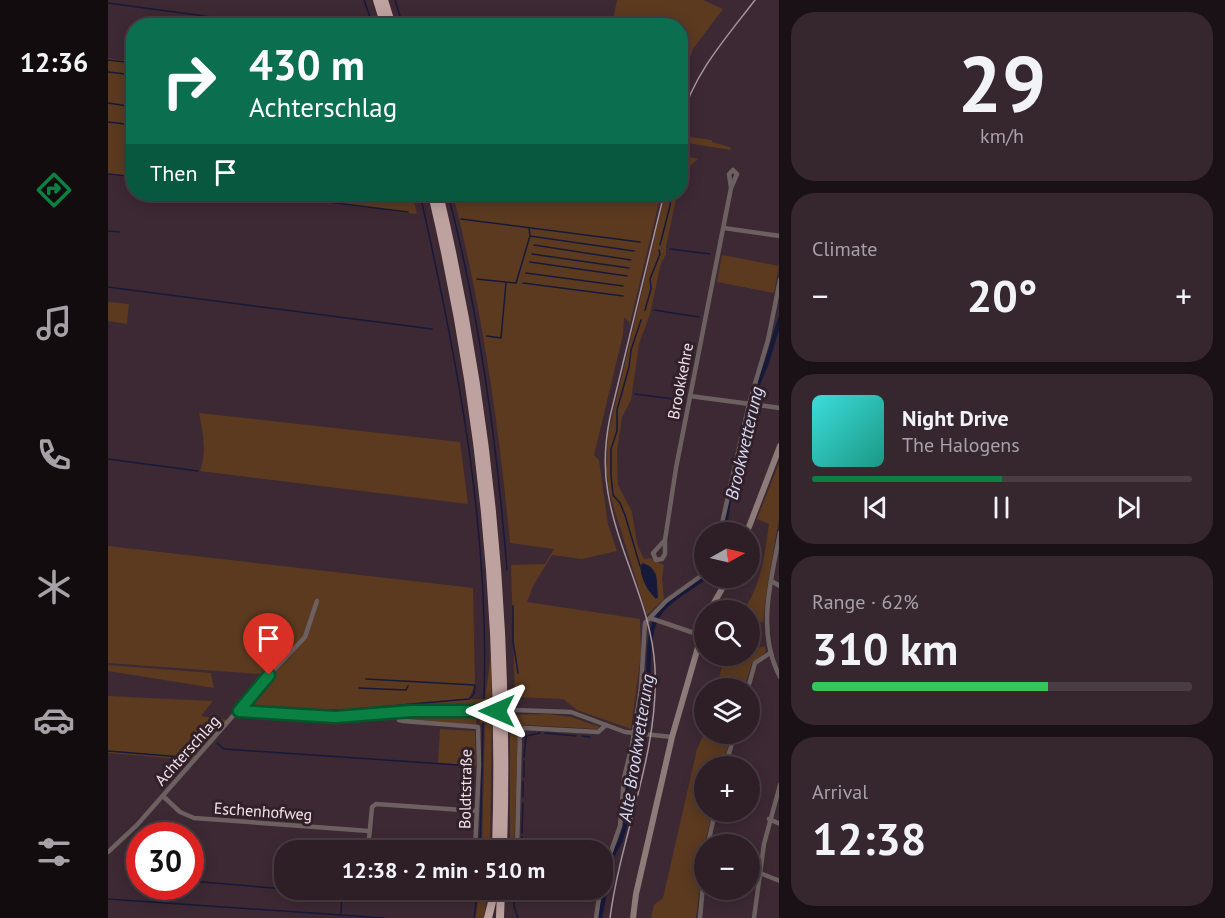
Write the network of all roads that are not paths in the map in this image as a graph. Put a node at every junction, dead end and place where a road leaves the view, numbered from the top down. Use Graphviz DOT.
graph roads {
  1 [pos="376,0"];
  2 [pos="384,0"];
  3 [pos="382,18"];
  4 [pos="390,18"];
  5 [pos="731,188"];
  6 [pos="434,201"];
  7 [pos="440,201"];
  8 [pos="724,228"];
  9 [pos="779,236"];
  10 [pos="779,285"];
  11 [pos="690,396"];
  12 [pos="751,404"];
  13 [pos="779,408"];
  14 [pos="779,449"];
  15 [pos="722,522"];
  16 [pos="751,522"];
  17 [pos="779,538"];
  18 [pos="665,540"];
  19 [pos="694,581"];
  20 [pos="771,581"];
  21 [pos="779,585"];
  22 [pos="317,601"];
  23 [pos="654,619"];
  24 [pos="694,633"];
  25 [pos="770,653"];
  26 [pos="694,657"];
  27 [pos="779,675"];
  28 [pos="751,678"];
  29 [pos="239,711"];
  30 [pos="395,711"];
  31 [pos="606,725"];
  32 [pos="634,733"];
  33 [pos="672,737"];
  34 [pos="779,788"];
  35 [pos="163,796"];
  36 [pos="477,811"];
  37 [pos="769,819"];
  38 [pos="779,824"];
  39 [pos="369,831"];
  40 [pos="369,840"];
  41 [pos="476,840"];
  42 [pos="496,840"];
  43 [pos="503,840"];
  44 [pos="517,840"];
  45 [pos="613,846"];
  46 [pos="108,852"];
  47 [pos="760,873"];
  48 [pos="779,881"];
  49 [pos="494,900"];
  50 [pos="496,900"];
  51 [pos="499,900"];
  52 [pos="500,900"];
  53 [pos="599,900"];
  54 [pos="702,900"];
  55 [pos="756,900"];
  56 [pos="488,918"];
  57 [pos="493,918"];
  58 [pos="500,918"];
  59 [pos="505,918"];
  60 [pos="596,918"];
  61 [pos="633,918"];
  62 [pos="700,918"];
  63 [pos="754,918"];
  1 -- 3 [label="highway"];
  2 -- 4 [label="highway"];
  5 -- 8 [label="street, Brookkehre"];
  6 -- 42 [label="highway"];
  7 -- 43 [label="highway"];
  8 -- 9 [label="street"];
  8 -- 11 [label="street, Brookkehre"];
  10 -- 12 [label="street"];
  11 -- 12 [label="street"];
  11 -- 18 [label="street, Brookkehre"];
  12 -- 13 [label="street"];
  12 -- 15 [label="street"];
  14 -- 16 [label="main road"];
  17 -- 20 [label="street"];
  19 -- 23 [label="street"];
  20 -- 21 [label="street"];
  20 -- 25 [label="street"];
  22 -- 29 [label="street, Achterschlag"];
  23 -- 24 [label="street"];
  23 -- 32 [label="street"];
  25 -- 27 [label="street"];
  25 -- 28 [label="street"];
  26 -- 33 [label="main road"];
  29 -- 30 [label="street"];
  29 -- 35 [label="street, Achterschlag"];
  30 -- 31 [label="street, bridge"];
  30 -- 36 [label="street, Boldtstraße"];
  31 -- 32 [label="street"];
  31 -- 44 [label="street"];
  32 -- 33 [label="street"];
  32 -- 45 [label="street"];
  33 -- 61 [label="main road"];
  34 -- 37 [label="street"];
  35 -- 39 [label="street, Eschenhofweg"];
  35 -- 46 [label="street, Achterschlag"];
  36 -- 39 [label="street"];
  36 -- 41 [label="street, Boldtstraße"];
  37 -- 38 [label="street"];
  37 -- 47 [label="street"];
  39 -- 40 [label="street"];
  47 -- 48 [label="street"];
  49 -- 56 [label="highway"];
  50 -- 57 [label="highway"];
  51 -- 58 [label="highway"];
  52 -- 59 [label="highway"];
  53 -- 60 [label="street"];
  54 -- 62 [label="street"];
  55 -- 63 [label="street"];
}
